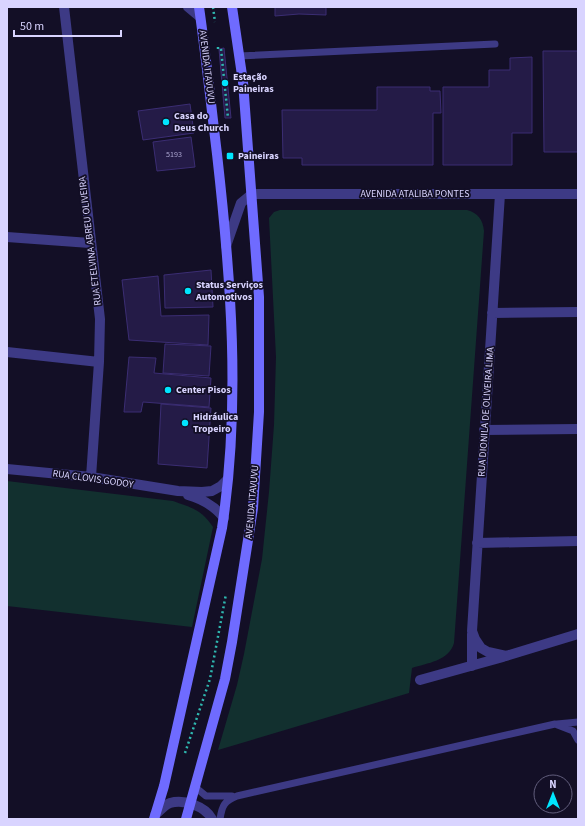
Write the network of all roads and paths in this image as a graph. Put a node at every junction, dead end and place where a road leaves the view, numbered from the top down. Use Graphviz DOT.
graph roads {
  1 [pos="64,7"];
  2 [pos="188,7"];
  3 [pos="232,7"];
  4 [pos="200,12"];
  5 [pos="495,44"];
  6 [pos="221,49"];
  7 [pos="240,56"];
  8 [pos="228,118"];
  9 [pos="252,194"];
  10 [pos="500,194"];
  11 [pos="578,194"];
  12 [pos="7,237"];
  13 [pos="90,242"];
  14 [pos="226,246"];
  15 [pos="578,312"];
  16 [pos="492,313"];
  17 [pos="7,352"];
  18 [pos="99,362"];
  19 [pos="484,430"];
  20 [pos="578,430"];
  21 [pos="7,469"];
  22 [pos="91,476"];
  23 [pos="227,480"];
  24 [pos="178,491"];
  25 [pos="224,518"];
  26 [pos="578,541"];
  27 [pos="477,543"];
  28 [pos="472,631"];
  29 [pos="578,634"];
  30 [pos="507,655"];
  31 [pos="472,666"];
  32 [pos="420,680"];
  33 [pos="578,722"];
  34 [pos="555,724"];
  35 [pos="578,740"];
  36 [pos="195,787"];
  37 [pos="237,796"];
  38 [pos="190,804"];
  39 [pos="155,817"];
  40 [pos="186,819"];
  41 [pos="212,819"];
  42 [pos="220,819"];
  1 -- 13 [label="street, RUA ETELVINA ABREU OLIVEIRA"];
  2 -- 4 [label="street"];
  3 -- 7 [label="main road, AVENIDA ITAVUVU"];
  4 -- 14 [label="main road, AVENIDA ITAVUVU"];
  5 -- 7 [label="lane"];
  6 -- 8 [label="path"];
  7 -- 9 [label="main road, AVENIDA ITAVUVU"];
  9 -- 10 [label="street, AVENIDA ATALIBA PONTES"];
  9 -- 14 [label="street, AVENIDA ITAVUVU"];
  9 -- 36 [label="main road, AVENIDA ITAVUVU"];
  10 -- 11 [label="street, AVENIDA ATALIBA PONTES"];
  10 -- 16 [label="street, RUA DIONILA DE OLIVEIRA LIMA"];
  12 -- 13 [label="street"];
  13 -- 18 [label="street, RUA ETELVINA ABREU OLIVEIRA"];
  14 -- 23 [label="main road, AVENIDA ITAVUVU"];
  15 -- 16 [label="street"];
  16 -- 19 [label="street, RUA DIONILA DE OLIVEIRA LIMA"];
  17 -- 18 [label="street"];
  18 -- 22 [label="street, RUA ETELVINA ABREU OLIVEIRA"];
  19 -- 20 [label="street"];
  19 -- 27 [label="street, RUA DIONILA DE OLIVEIRA LIMA"];
  21 -- 22 [label="street, RUA CLOVIS GODOY"];
  22 -- 24 [label="street, RUA CLOVIS GODOY"];
  23 -- 24 [label="street, RUA CLOVIS GODOY"];
  23 -- 25 [label="main road, AVENIDA ITAVUVU"];
  24 -- 25 [label="street, RUA CLOVIS GODOY"];
  25 -- 39 [label="main road, AVENIDA ITAVUVU"];
  26 -- 27 [label="street"];
  27 -- 28 [label="street, RUA DIONILA DE OLIVEIRA LIMA"];
  28 -- 30 [label="street"];
  28 -- 31 [label="street, RUA DIONILA DE OLIVEIRA LIMA"];
  29 -- 30 [label="street"];
  30 -- 31 [label="street"];
  31 -- 32 [label="street"];
  33 -- 34 [label="lane"];
  34 -- 35 [label="lane"];
  34 -- 37 [label="lane"];
  36 -- 37 [label="lane"];
  36 -- 38 [label="main road, AVENIDA ITAVUVU"];
  37 -- 42 [label="lane"];
  38 -- 39 [label="street, AVENIDA ITAVUVU"];
  38 -- 40 [label="main road, AVENIDA ITAVUVU"];
  38 -- 41 [label="street, AVENIDA ITAVUVU"];
}
